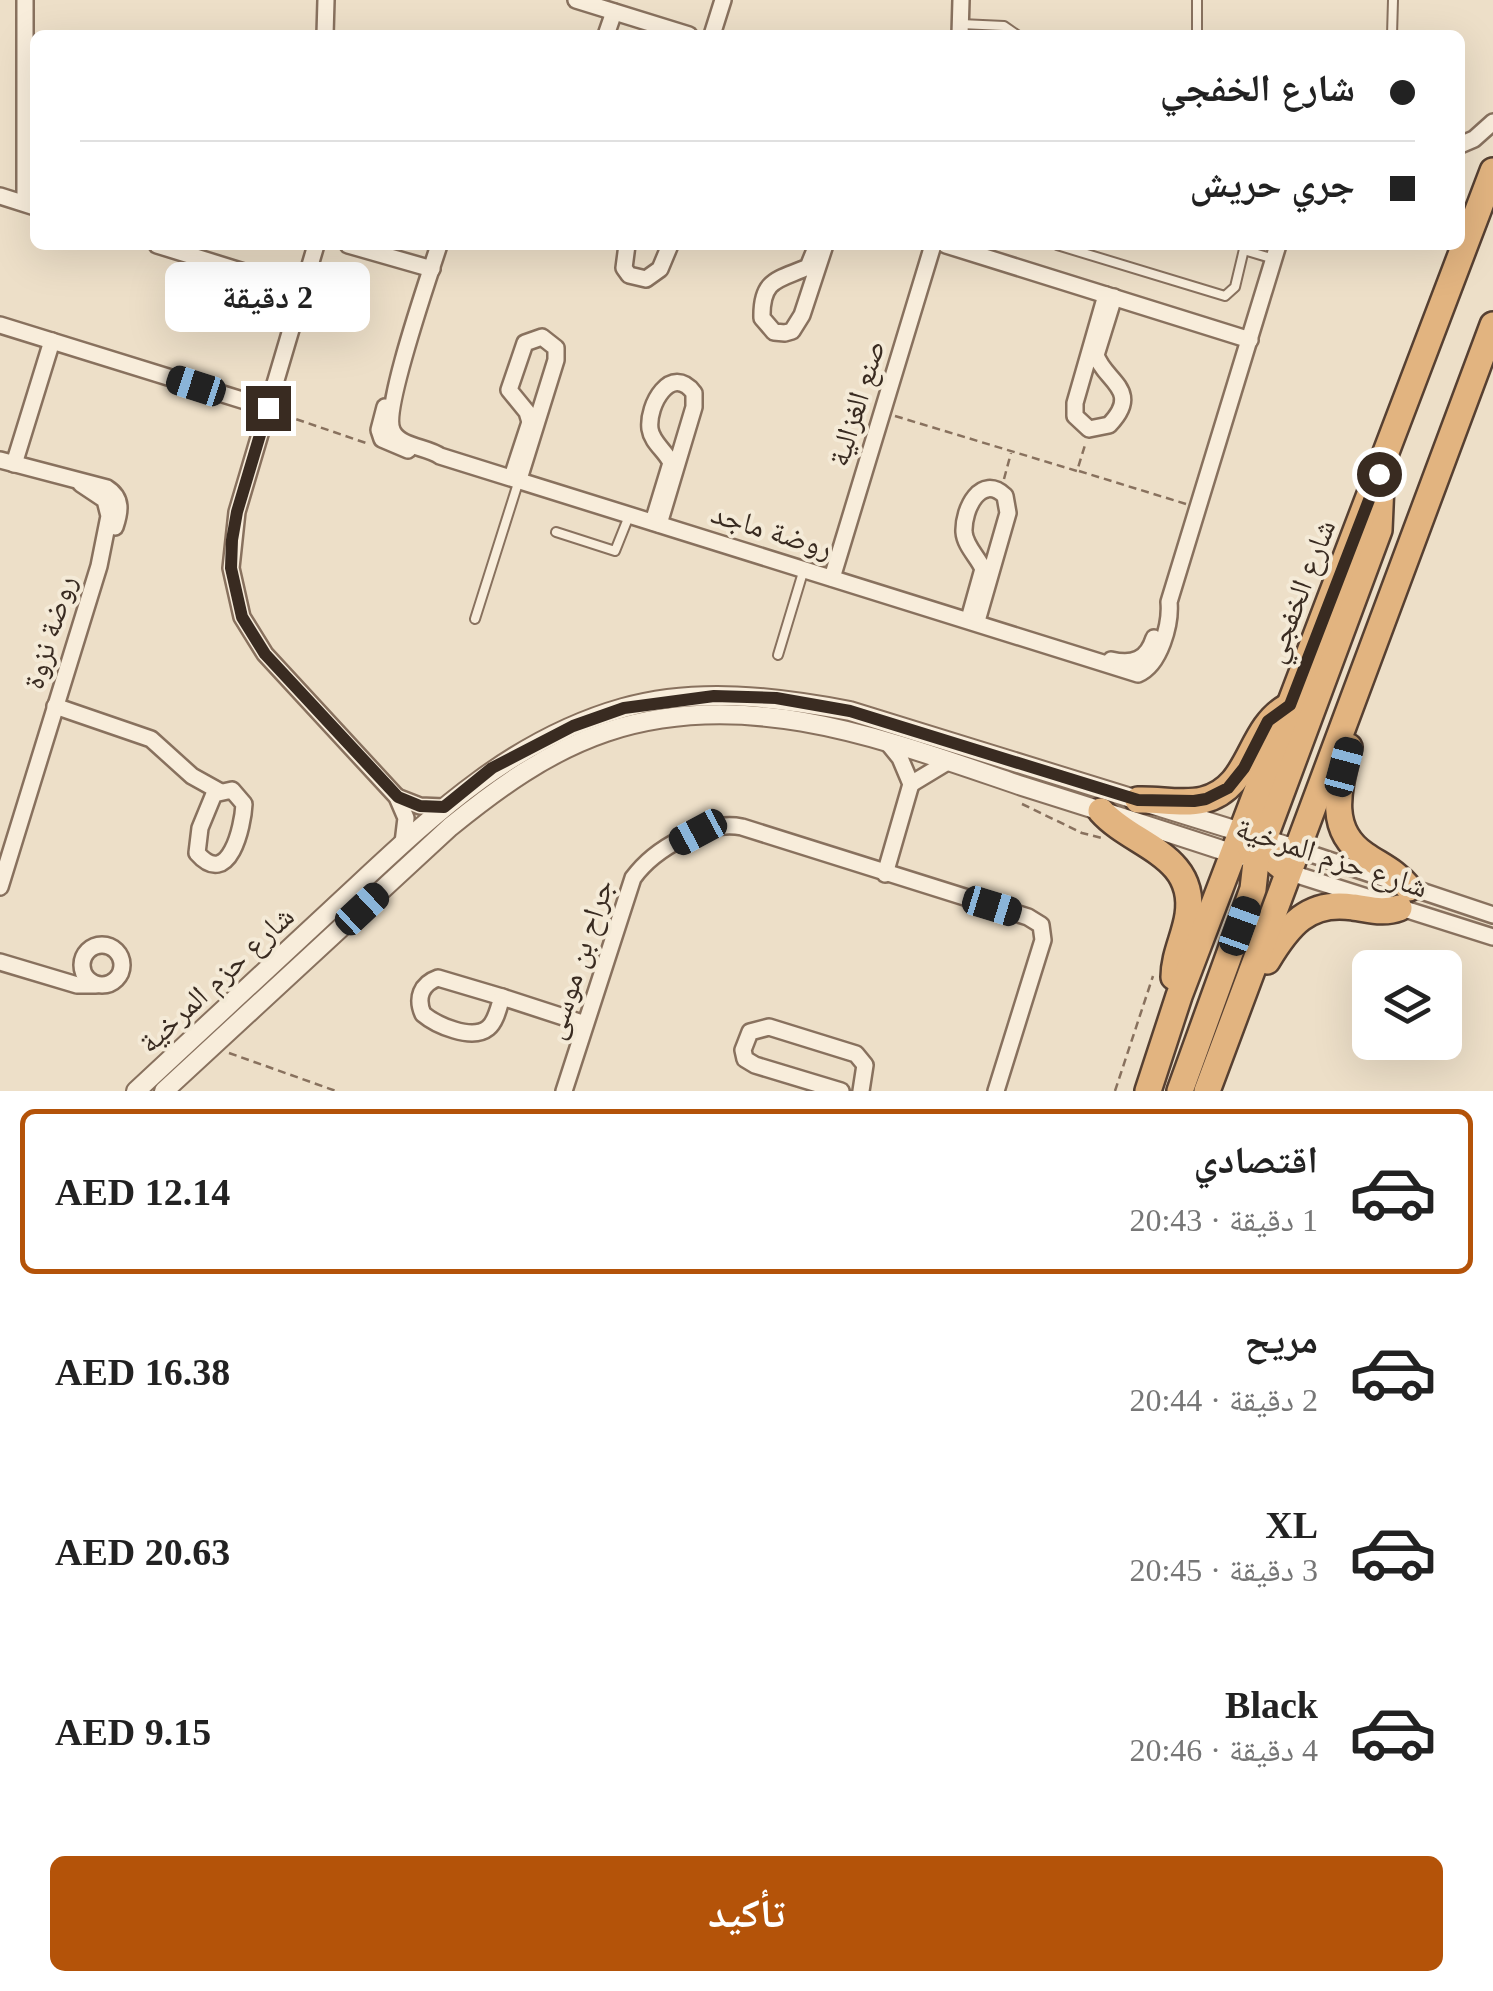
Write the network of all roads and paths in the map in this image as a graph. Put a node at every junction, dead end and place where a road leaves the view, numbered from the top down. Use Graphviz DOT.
graph roads {
  1 [pos="25,0"];
  2 [pos="326,0"];
  3 [pos="576,0"];
  4 [pos="723,0"];
  5 [pos="961,0"];
  6 [pos="1198,0"];
  7 [pos="1392,0"];
  8 [pos="614,12"];
  9 [pos="325,30"];
  10 [pos="608,30"];
  11 [pos="673,30"];
  12 [pos="714,30"];
  13 [pos="960,30"];
  14 [pos="1010,30"];
  15 [pos="1198,30"];
  16 [pos="1392,30"];
  17 [pos="30,66"];
  18 [pos="1493,122"];
  19 [pos="1465,143"];
  20 [pos="1493,171"];
  21 [pos="0,196"];
  22 [pos="30,205"];
  23 [pos="1465,246"];
  24 [pos="315,250"];
  25 [pos="366,250"];
  26 [pos="437,250"];
  27 [pos="626,250"];
  28 [pos="667,250"];
  29 [pos="818,250"];
  30 [pos="820,250"];
  31 [pos="931,250"];
  32 [pos="1073,250"];
  33 [pos="1244,250"];
  34 [pos="1454,250"];
  35 [pos="1464,250"];
  36 [pos="198,251"];
  37 [pos="984,251"];
  38 [pos="1276,252"];
  39 [pos="432,268"];
  40 [pos="791,273"];
  41 [pos="1454,276"];
  42 [pos="811,288"];
  43 [pos="305,291"];
  44 [pos="1110,296"];
  45 [pos="1493,324"];
  46 [pos="0,325"];
  47 [pos="1250,340"];
  48 [pos="52,341"];
  49 [pos="1106,370"];
  50 [pos="1082,374"];
  51 [pos="397,382"];
  52 [pos="545,397"];
  53 [pos="523,407"];
  54 [pos="268,408"];
  55 [pos="882,412"];
  56 [pos="1090,429"];
  57 [pos="685,438"];
  58 [pos="382,440"];
  59 [pos="663,450"];
  60 [pos="1012,451"];
  61 [pos="440,456"];
  62 [pos="7,462"];
  63 [pos="1077,471"];
  64 [pos="1379,474"];
  65 [pos="516,478"];
  66 [pos="1000,491"];
  67 [pos="1198,508"];
  68 [pos="630,515"];
  69 [pos="656,523"];
  70 [pos="556,532"];
  71 [pos="999,543"];
  72 [pos="975,552"];
  73 [pos="804,570"];
  74 [pos="832,578"];
  75 [pos="475,619"];
  76 [pos="973,620"];
  77 [pos="778,655"];
  78 [pos="1290,705"];
  79 [pos="55,706"];
  80 [pos="1346,715"];
  81 [pos="887,742"];
  82 [pos="948,761"];
  83 [pos="183,769"];
  84 [pos="911,784"];
  85 [pos="219,791"];
  86 [pos="398,797"];
  87 [pos="1013,800"];
  88 [pos="1138,800"];
  89 [pos="444,807"];
  90 [pos="206,808"];
  91 [pos="1101,811"];
  92 [pos="1114,842"];
  93 [pos="403,843"];
  94 [pos="1249,846"];
  95 [pos="1292,861"];
  96 [pos="884,874"];
  97 [pos="0,887"];
  98 [pos="1404,898"];
  99 [pos="1493,915"];
  100 [pos="1493,937"];
  101 [pos="0,952"];
  102 [pos="0,962"];
  103 [pos="1156,964"];
  104 [pos="83,972"];
  105 [pos="1249,977"];
  106 [pos="96,985"];
  107 [pos="1179,996"];
  108 [pos="502,997"];
  109 [pos="585,1024"];
  110 [pos="228,1052"];
  111 [pos="136,1091"];
  112 [pos="164,1091"];
  113 [pos="336,1091"];
  114 [pos="564,1091"];
  115 [pos="841,1091"];
  116 [pos="861,1091"];
  117 [pos="996,1091"];
  118 [pos="1116,1091"];
  119 [pos="1148,1091"];
  120 [pos="1180,1091"];
  121 [pos="1207,1091"];
  1 -- 17 [label="street"];
  2 -- 9 [label="street"];
  3 -- 8 [label="street"];
  4 -- 12 [label="street"];
  5 -- 13 [label="street"];
  6 -- 15 [label="lane"];
  7 -- 16 [label="lane"];
  8 -- 10 [label="street"];
  8 -- 11 [label="street"];
  13 -- 14 [label="lane"];
  18 -- 19 [label="street"];
  20 -- 23 [label="highway, شارع الخفجي"];
  21 -- 22 [label="street"];
  24 -- 43 [label="street"];
  25 -- 39 [label="street"];
  26 -- 39 [label="street, روضة ماجد"];
  27 -- 28 [label="street"];
  29 -- 40 [label="street"];
  30 -- 42 [label="street"];
  31 -- 55 [label="street, صنع الغزالية"];
  32 -- 33 [label="lane"];
  34 -- 41 [label="street"];
  35 -- 41 [label="highway, شارع الخفجي"];
  36 -- 43 [label="street"];
  37 -- 44 [label="street"];
  38 -- 47 [label="street, روضة ماجد"];
  39 -- 51 [label="street, روضة ماجد"];
  40 -- 42 [label="street"];
  40 -- 42 [label="street"];
  41 -- 64 [label="highway, شارع الخفجي"];
  43 -- 54 [label="street"];
  44 -- 47 [label="street"];
  44 -- 49 [label="street"];
  44 -- 50 [label="street"];
  45 -- 80 [label="highway"];
  46 -- 48 [label="street"];
  47 -- 67 [label="street, روضة ماجد"];
  48 -- 54 [label="street"];
  48 -- 62 [label="street, روضة نزوة"];
  49 -- 50 [label="street"];
  49 -- 56 [label="street"];
  50 -- 56 [label="street"];
  51 -- 58 [label="street, روضة ماجد"];
  51 -- 61 [label="street, روضة ماجد"];
  52 -- 53 [label="street"];
  52 -- 53 [label="street"];
  52 -- 65 [label="street"];
  53 -- 65 [label="street"];
  54 -- 58 [label="path"];
  54 -- 86 [label="street"];
  55 -- 60 [label="path"];
  55 -- 74 [label="street, صنع الغزالية"];
  56 -- 63 [label="path"];
  57 -- 59 [label="street"];
  57 -- 59 [label="street"];
  57 -- 69 [label="street"];
  58 -- 61 [label="street, روضة ماجد"];
  59 -- 69 [label="street"];
  60 -- 63 [label="path"];
  60 -- 66 [label="path"];
  61 -- 65 [label="street, روضة ماجد"];
  62 -- 79 [label="street, روضة نزوة"];
  63 -- 67 [label="path"];
  64 -- 78 [label="highway, شارع الخفجي"];
  64 -- 94 [label="highway"];
  65 -- 68 [label="street, روضة ماجد"];
  65 -- 75 [label="lane"];
  66 -- 71 [label="street"];
  66 -- 72 [label="street"];
  67 -- 76 [label="street, روضة ماجد"];
  68 -- 69 [label="street, روضة ماجد"];
  68 -- 70 [label="lane"];
  69 -- 73 [label="street, روضة ماجد"];
  71 -- 72 [label="street"];
  71 -- 76 [label="street"];
  72 -- 76 [label="street"];
  73 -- 74 [label="street, روضة ماجد"];
  73 -- 77 [label="lane"];
  74 -- 76 [label="street, روضة ماجد"];
  78 -- 88 [label="highway"];
  78 -- 94 [label="highway, شارع الخفجي"];
  79 -- 83 [label="street"];
  79 -- 97 [label="street, روضة نزوة"];
  80 -- 95 [label="highway"];
  80 -- 98 [label="highway"];
  81 -- 82 [label="street, شارع حزم المرخية"];
  81 -- 84 [label="street"];
  81 -- 112 [label="street, شارع حزم المرخية"];
  82 -- 84 [label="street"];
  82 -- 91 [label="street, شارع حزم المرخية"];
  83 -- 85 [label="street"];
  83 -- 90 [label="street"];
  84 -- 96 [label="street"];
  85 -- 90 [label="street"];
  85 -- 90 [label="street"];
  86 -- 89 [label="street"];
  86 -- 93 [label="street"];
  87 -- 92 [label="path"];
  88 -- 89 [label="street, شارع حزم المرخية"];
  88 -- 94 [label="street, شارع حزم المرخية"];
  89 -- 93 [label="street, شارع حزم المرخية"];
  91 -- 94 [label="street, شارع حزم المرخية"];
  91 -- 107 [label="highway"];
  93 -- 111 [label="street, شارع حزم المرخية"];
  94 -- 95 [label="highway"];
  94 -- 107 [label="highway, شارع الخفجي"];
  94 -- 120 [label="highway"];
  95 -- 98 [label="street, شارع حزم المرخية"];
  95 -- 98 [label="street, شارع حزم المرخية"];
  95 -- 105 [label="highway"];
  96 -- 109 [label="street, جراح بن موسى"];
  96 -- 117 [label="street, جراح بن موسى"];
  98 -- 99 [label="street, شارع حزم المرخية"];
  98 -- 100 [label="street, شارع حزم المرخية"];
  98 -- 105 [label="highway"];
  101 -- 104 [label="street"];
  102 -- 106 [label="street"];
  103 -- 118 [label="path"];
  104 -- 106 [label="street"];
  104 -- 106 [label="street"];
  105 -- 121 [label="highway"];
  107 -- 119 [label="highway, شارع الخفجي"];
  108 -- 108 [label="street"];
  108 -- 109 [label="street"];
  109 -- 114 [label="street, جراح بن موسى"];
  110 -- 113 [label="path"];
  115 -- 116 [label="street"];
}
